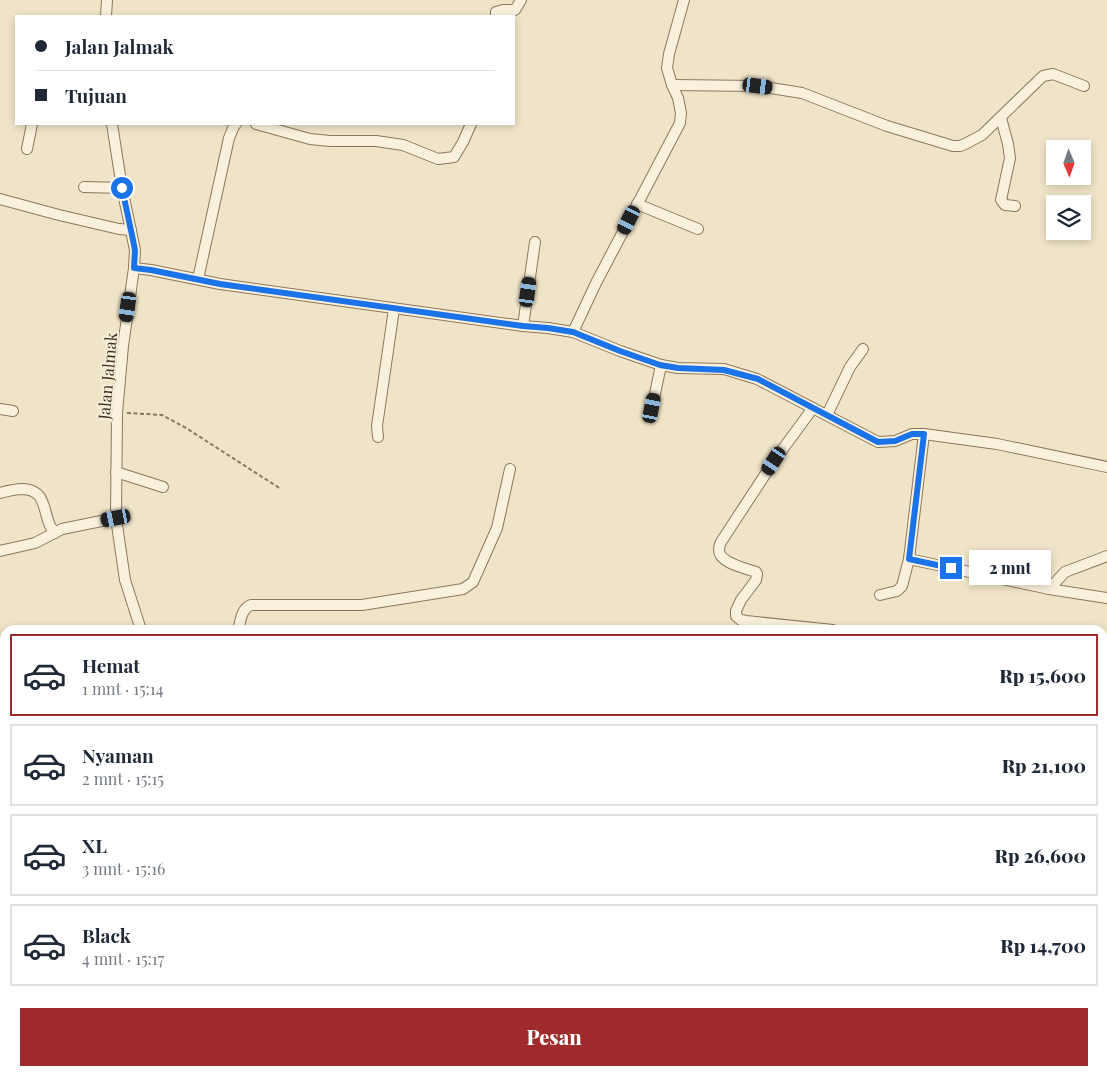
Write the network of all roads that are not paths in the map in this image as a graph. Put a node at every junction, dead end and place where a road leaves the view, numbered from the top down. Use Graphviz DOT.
graph roads {
  1 [pos="107,0"];
  2 [pos="521,0"];
  3 [pos="684,0"];
  4 [pos="106,15"];
  5 [pos="496,15"];
  6 [pos="672,85"];
  7 [pos="1084,86"];
  8 [pos="1001,118"];
  9 [pos="32,125"];
  10 [pos="112,125"];
  11 [pos="235,125"];
  12 [pos="260,125"];
  13 [pos="471,125"];
  14 [pos="26,149"];
  15 [pos="84,186"];
  16 [pos="122,188"];
  17 [pos="0,199"];
  18 [pos="637,204"];
  19 [pos="1015,206"];
  20 [pos="698,229"];
  21 [pos="130,230"];
  22 [pos="535,242"];
  23 [pos="134,268"];
  24 [pos="198,279"];
  25 [pos="394,308"];
  26 [pos="523,326"];
  27 [pos="573,332"];
  28 [pos="863,349"];
  29 [pos="660,365"];
  30 [pos="652,408"];
  31 [pos="813,408"];
  32 [pos="0,409"];
  33 [pos="13,411"];
  34 [pos="827,415"];
  35 [pos="924,436"];
  36 [pos="378,437"];
  37 [pos="1107,467"];
  38 [pos="510,469"];
  39 [pos="116,472"];
  40 [pos="163,487"];
  41 [pos="0,493"];
  42 [pos="116,518"];
  43 [pos="55,533"];
  44 [pos="0,551"];
  45 [pos="1107,556"];
  46 [pos="909,559"];
  47 [pos="1049,589"];
  48 [pos="880,595"];
  49 [pos="1107,598"];
  50 [pos="140,625"];
  51 [pos="240,625"];
  52 [pos="785,625"];
  1 -- 4 [label="street"];
  2 -- 5 [label="street"];
  3 -- 6 [label="street"];
  6 -- 8 [label="street"];
  6 -- 18 [label="street"];
  7 -- 8 [label="street"];
  8 -- 19 [label="street"];
  9 -- 14 [label="street"];
  10 -- 16 [label="street, Jalan Jalmak"];
  11 -- 24 [label="street"];
  12 -- 13 [label="street"];
  15 -- 16 [label="street"];
  16 -- 21 [label="street, Jalan Jalmak"];
  17 -- 21 [label="street"];
  18 -- 20 [label="street"];
  18 -- 27 [label="street"];
  21 -- 23 [label="street, Jalan Jalmak"];
  22 -- 26 [label="street"];
  23 -- 24 [label="street"];
  23 -- 39 [label="street, Jalan Jalmak"];
  24 -- 25 [label="street"];
  25 -- 26 [label="street"];
  25 -- 36 [label="street"];
  26 -- 27 [label="street"];
  27 -- 29 [label="street"];
  28 -- 34 [label="street"];
  29 -- 30 [label="street"];
  29 -- 31 [label="street"];
  31 -- 34 [label="street"];
  31 -- 52 [label="street"];
  32 -- 33 [label="street"];
  34 -- 35 [label="street"];
  35 -- 37 [label="street"];
  35 -- 46 [label="street"];
  38 -- 51 [label="street"];
  39 -- 40 [label="street"];
  39 -- 42 [label="street, Jalan Jalmak"];
  41 -- 43 [label="street"];
  42 -- 43 [label="street"];
  42 -- 50 [label="street, Jalan Jalmak"];
  43 -- 44 [label="street"];
  45 -- 47 [label="street"];
  46 -- 47 [label="street"];
  46 -- 48 [label="street"];
  47 -- 49 [label="street"];
}
